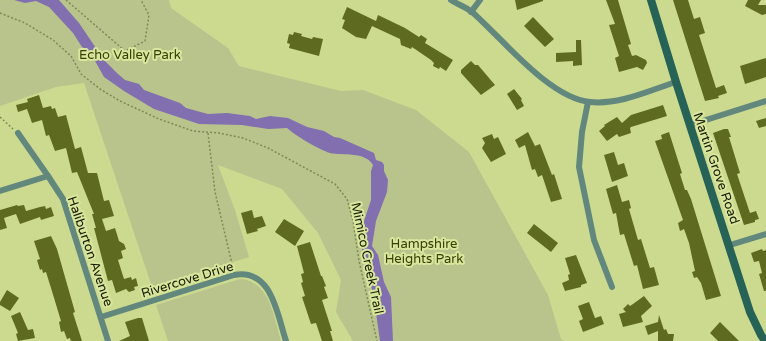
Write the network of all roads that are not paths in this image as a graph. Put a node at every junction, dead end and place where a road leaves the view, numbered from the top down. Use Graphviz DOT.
graph roads {
  1 [pos="451,0"];
  2 [pos="480,0"];
  3 [pos="651,0"];
  4 [pos="471,12"];
  5 [pos="676,82"];
  6 [pos="766,101"];
  7 [pos="588,102"];
  8 [pos="690,125"];
  9 [pos="18,133"];
  10 [pos="48,176"];
  11 [pos="0,191"];
  12 [pos="766,234"];
  13 [pos="730,245"];
  14 [pos="612,288"];
  15 [pos="101,317"];
  16 [pos="108,341"];
  17 [pos="286,341"];
  18 [pos="765,341"];
  1 -- 4 [label="street"];
  2 -- 4 [label="street"];
  3 -- 5 [label="main road, Martin Grove Road"];
  4 -- 7 [label="street"];
  5 -- 7 [label="street"];
  5 -- 8 [label="main road, Martin Grove Road"];
  6 -- 8 [label="street"];
  7 -- 14 [label="street"];
  8 -- 13 [label="main road, Martin Grove Road"];
  9 -- 10 [label="street, Haliburton Avenue"];
  10 -- 11 [label="street"];
  10 -- 15 [label="street, Haliburton Avenue"];
  12 -- 13 [label="street"];
  13 -- 18 [label="main road, Martin Grove Road"];
  15 -- 16 [label="street, Haliburton Avenue"];
  15 -- 17 [label="street, Rivercove Drive"];
}
